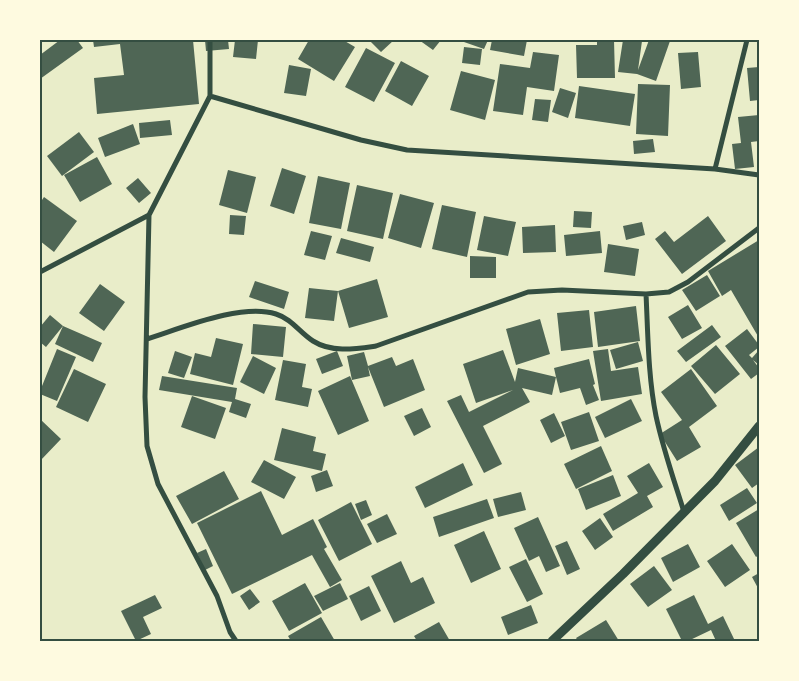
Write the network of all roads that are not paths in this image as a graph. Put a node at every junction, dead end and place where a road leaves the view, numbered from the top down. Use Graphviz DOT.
graph roads {
  1 [pos="210,40"];
  2 [pos="747,40"];
  3 [pos="210,96"];
  4 [pos="715,169"];
  5 [pos="759,175"];
  6 [pos="149,215"];
  7 [pos="759,228"];
  8 [pos="40,272"];
  9 [pos="646,294"];
  10 [pos="147,338"];
  11 [pos="759,426"];
  12 [pos="684,512"];
  13 [pos="236,641"];
  14 [pos="552,641"];
  1 -- 3 [label="street"];
  2 -- 4 [label="street"];
  3 -- 4 [label="street"];
  3 -- 6 [label="street"];
  4 -- 5 [label="street"];
  6 -- 8 [label="street"];
  6 -- 10 [label="street"];
  7 -- 9 [label="street"];
  9 -- 10 [label="street"];
  9 -- 12 [label="street"];
  10 -- 13 [label="street"];
  11 -- 12 [label="street"];
  12 -- 14 [label="street"];
}
